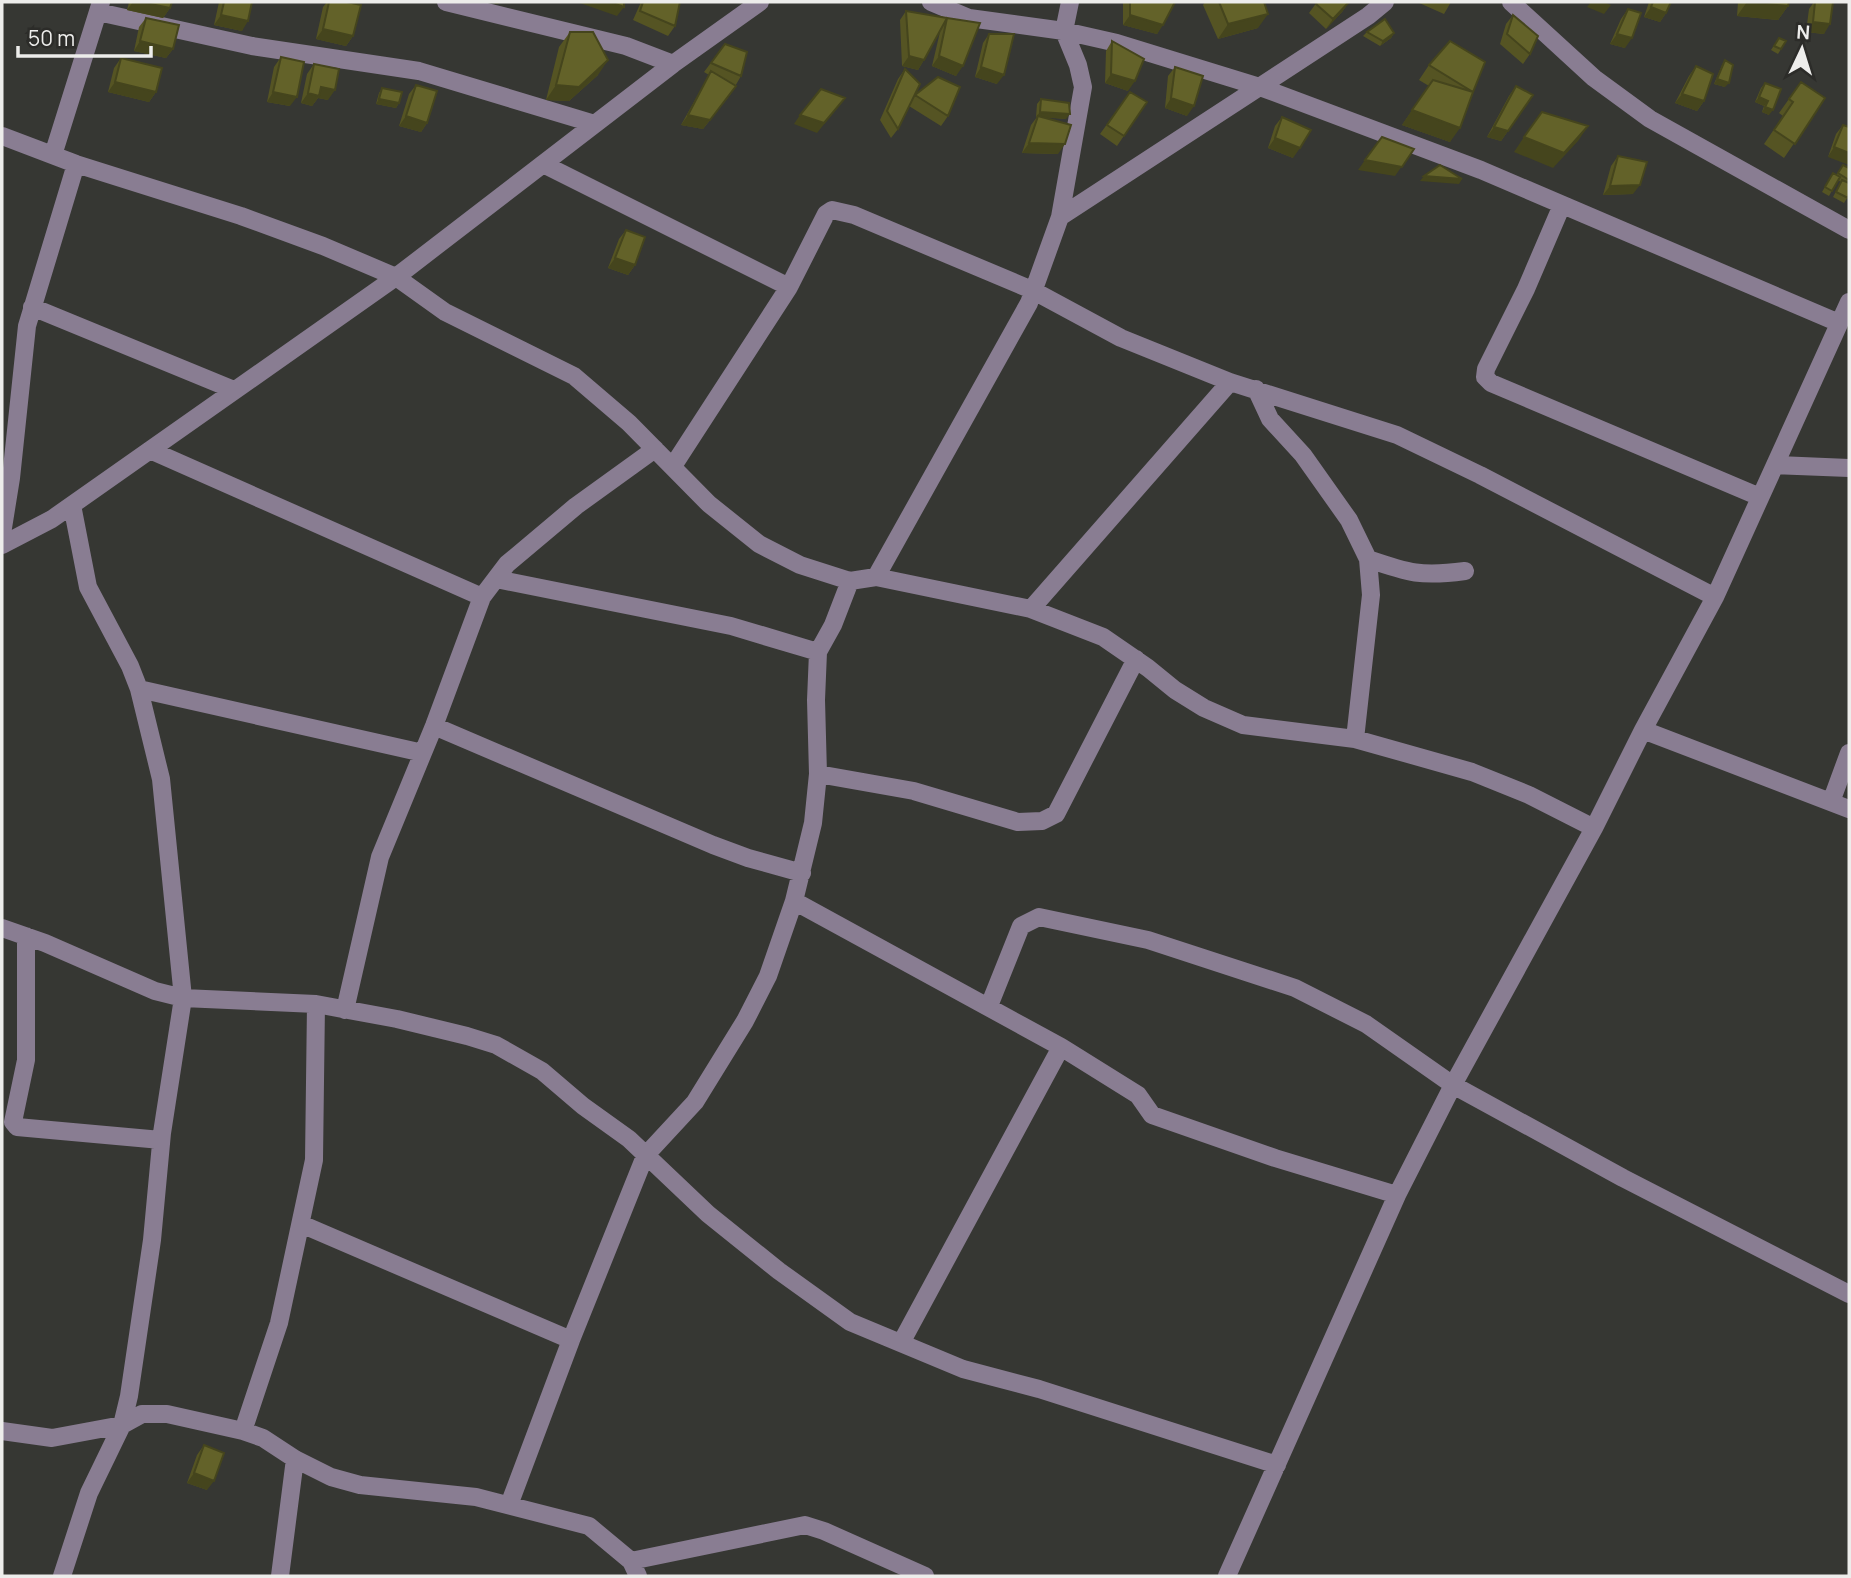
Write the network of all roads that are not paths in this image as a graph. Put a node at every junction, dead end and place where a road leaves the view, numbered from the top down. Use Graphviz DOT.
graph roads {
  1 [pos="446,2"];
  2 [pos="760,2"];
  3 [pos="931,2"];
  4 [pos="1070,2"];
  5 [pos="1385,2"];
  6 [pos="1511,2"];
  7 [pos="99,7"];
  8 [pos="1065,30"];
  9 [pos="673,64"];
  10 [pos="1260,87"];
  11 [pos="596,124"];
  12 [pos="2,136"];
  13 [pos="53,155"];
  14 [pos="76,164"];
  15 [pos="543,164"];
  16 [pos="1562,205"];
  17 [pos="1060,217"];
  18 [pos="1849,230"];
  19 [pos="396,277"];
  20 [pos="789,287"];
  21 [pos="1032,290"];
  22 [pos="1849,302"];
  23 [pos="32,307"];
  24 [pos="1840,334"];
  25 [pos="1230,382"];
  26 [pos="234,390"];
  27 [pos="1256,390"];
  28 [pos="655,449"];
  29 [pos="150,450"];
  30 [pos="1774,465"];
  31 [pos="673,466"];
  32 [pos="1849,468"];
  33 [pos="1760,496"];
  34 [pos="72,505"];
  35 [pos="2,534"];
  36 [pos="2,545"];
  37 [pos="1368,559"];
  38 [pos="1465,571"];
  39 [pos="876,577"];
  40 [pos="496,579"];
  41 [pos="850,581"];
  42 [pos="482,597"];
  43 [pos="1714,597"];
  44 [pos="1031,609"];
  45 [pos="818,652"];
  46 [pos="1136,659"];
  47 [pos="139,689"];
  48 [pos="434,726"];
  49 [pos="1643,730"];
  50 [pos="1355,739"];
  51 [pos="423,753"];
  52 [pos="1849,753"];
  53 [pos="818,774"];
  54 [pos="1831,802"];
  55 [pos="1849,809"];
  56 [pos="1594,828"];
  57 [pos="802,873"];
  58 [pos="794,901"];
  59 [pos="2,929"];
  60 [pos="26,936"];
  61 [pos="183,998"];
  62 [pos="316,1004"];
  63 [pos="989,1006"];
  64 [pos="345,1010"];
  65 [pos="1061,1047"];
  66 [pos="1454,1085"];
  67 [pos="161,1140"];
  68 [pos="645,1156"];
  69 [pos="1397,1195"];
  70 [pos="301,1224"];
  71 [pos="1849,1294"];
  72 [pos="571,1340"];
  73 [pos="901,1343"];
  74 [pos="122,1425"];
  75 [pos="2,1431"];
  76 [pos="243,1431"];
  77 [pos="295,1459"];
  78 [pos="1277,1465"];
  79 [pos="509,1505"];
  80 [pos="635,1569"];
  81 [pos="62,1576"];
  82 [pos="280,1576"];
  83 [pos="925,1576"];
  84 [pos="1227,1576"];
  1 -- 9 [label="street"];
  2 -- 9 [label="street"];
  3 -- 8 [label="street"];
  4 -- 8 [label="street"];
  5 -- 10 [label="street"];
  6 -- 18 [label="street"];
  7 -- 11 [label="street"];
  7 -- 13 [label="street"];
  8 -- 10 [label="street"];
  8 -- 17 [label="street"];
  9 -- 11 [label="street"];
  10 -- 16 [label="street"];
  10 -- 17 [label="street"];
  11 -- 15 [label="street"];
  12 -- 13 [label="street"];
  13 -- 14 [label="street"];
  14 -- 19 [label="street"];
  14 -- 23 [label="street"];
  15 -- 19 [label="street"];
  15 -- 20 [label="street"];
  16 -- 24 [label="street"];
  16 -- 33 [label="street"];
  17 -- 21 [label="street"];
  19 -- 26 [label="street"];
  19 -- 28 [label="street"];
  20 -- 21 [label="street"];
  20 -- 31 [label="street"];
  21 -- 25 [label="street"];
  21 -- 39 [label="street"];
  22 -- 24 [label="street"];
  23 -- 26 [label="street"];
  23 -- 35 [label="street"];
  24 -- 30 [label="street"];
  25 -- 27 [label="street"];
  25 -- 44 [label="street"];
  26 -- 29 [label="street"];
  27 -- 37 [label="street"];
  27 -- 43 [label="street"];
  28 -- 31 [label="street"];
  28 -- 40 [label="street"];
  29 -- 34 [label="street"];
  29 -- 42 [label="street"];
  30 -- 32 [label="street"];
  30 -- 33 [label="street"];
  31 -- 41 [label="street"];
  33 -- 43 [label="street"];
  34 -- 36 [label="street"];
  34 -- 47 [label="street"];
  37 -- 38 [label="street"];
  37 -- 50 [label="street"];
  39 -- 41 [label="street"];
  39 -- 44 [label="street"];
  40 -- 42 [label="street"];
  40 -- 45 [label="street"];
  41 -- 45 [label="street"];
  42 -- 48 [label="street"];
  43 -- 49 [label="street"];
  44 -- 46 [label="street"];
  45 -- 53 [label="street"];
  46 -- 50 [label="street"];
  46 -- 53 [label="street"];
  47 -- 51 [label="street"];
  47 -- 61 [label="street"];
  48 -- 51 [label="street"];
  48 -- 57 [label="street"];
  49 -- 54 [label="street"];
  49 -- 56 [label="street"];
  50 -- 56 [label="street"];
  51 -- 64 [label="street"];
  52 -- 54 [label="street"];
  53 -- 57 [label="street"];
  54 -- 55 [label="street"];
  56 -- 66 [label="street"];
  57 -- 58 [label="street"];
  58 -- 63 [label="street"];
  58 -- 68 [label="street"];
  59 -- 60 [label="street"];
  60 -- 61 [label="street"];
  60 -- 67 [label="street"];
  61 -- 62 [label="street"];
  61 -- 67 [label="street"];
  62 -- 64 [label="street"];
  62 -- 70 [label="street"];
  63 -- 65 [label="street"];
  63 -- 66 [label="street"];
  64 -- 68 [label="street"];
  65 -- 69 [label="street"];
  65 -- 73 [label="street"];
  66 -- 69 [label="street"];
  66 -- 71 [label="street"];
  67 -- 74 [label="street"];
  68 -- 72 [label="street"];
  68 -- 73 [label="street"];
  69 -- 78 [label="street"];
  70 -- 72 [label="street"];
  70 -- 76 [label="street"];
  72 -- 79 [label="street"];
  73 -- 78 [label="street"];
  74 -- 75 [label="street"];
  74 -- 76 [label="street"];
  74 -- 81 [label="street"];
  76 -- 77 [label="street"];
  77 -- 79 [label="street"];
  77 -- 82 [label="street"];
  78 -- 84 [label="street"];
  79 -- 80 [label="street"];
  80 -- 83 [label="street"];
}
